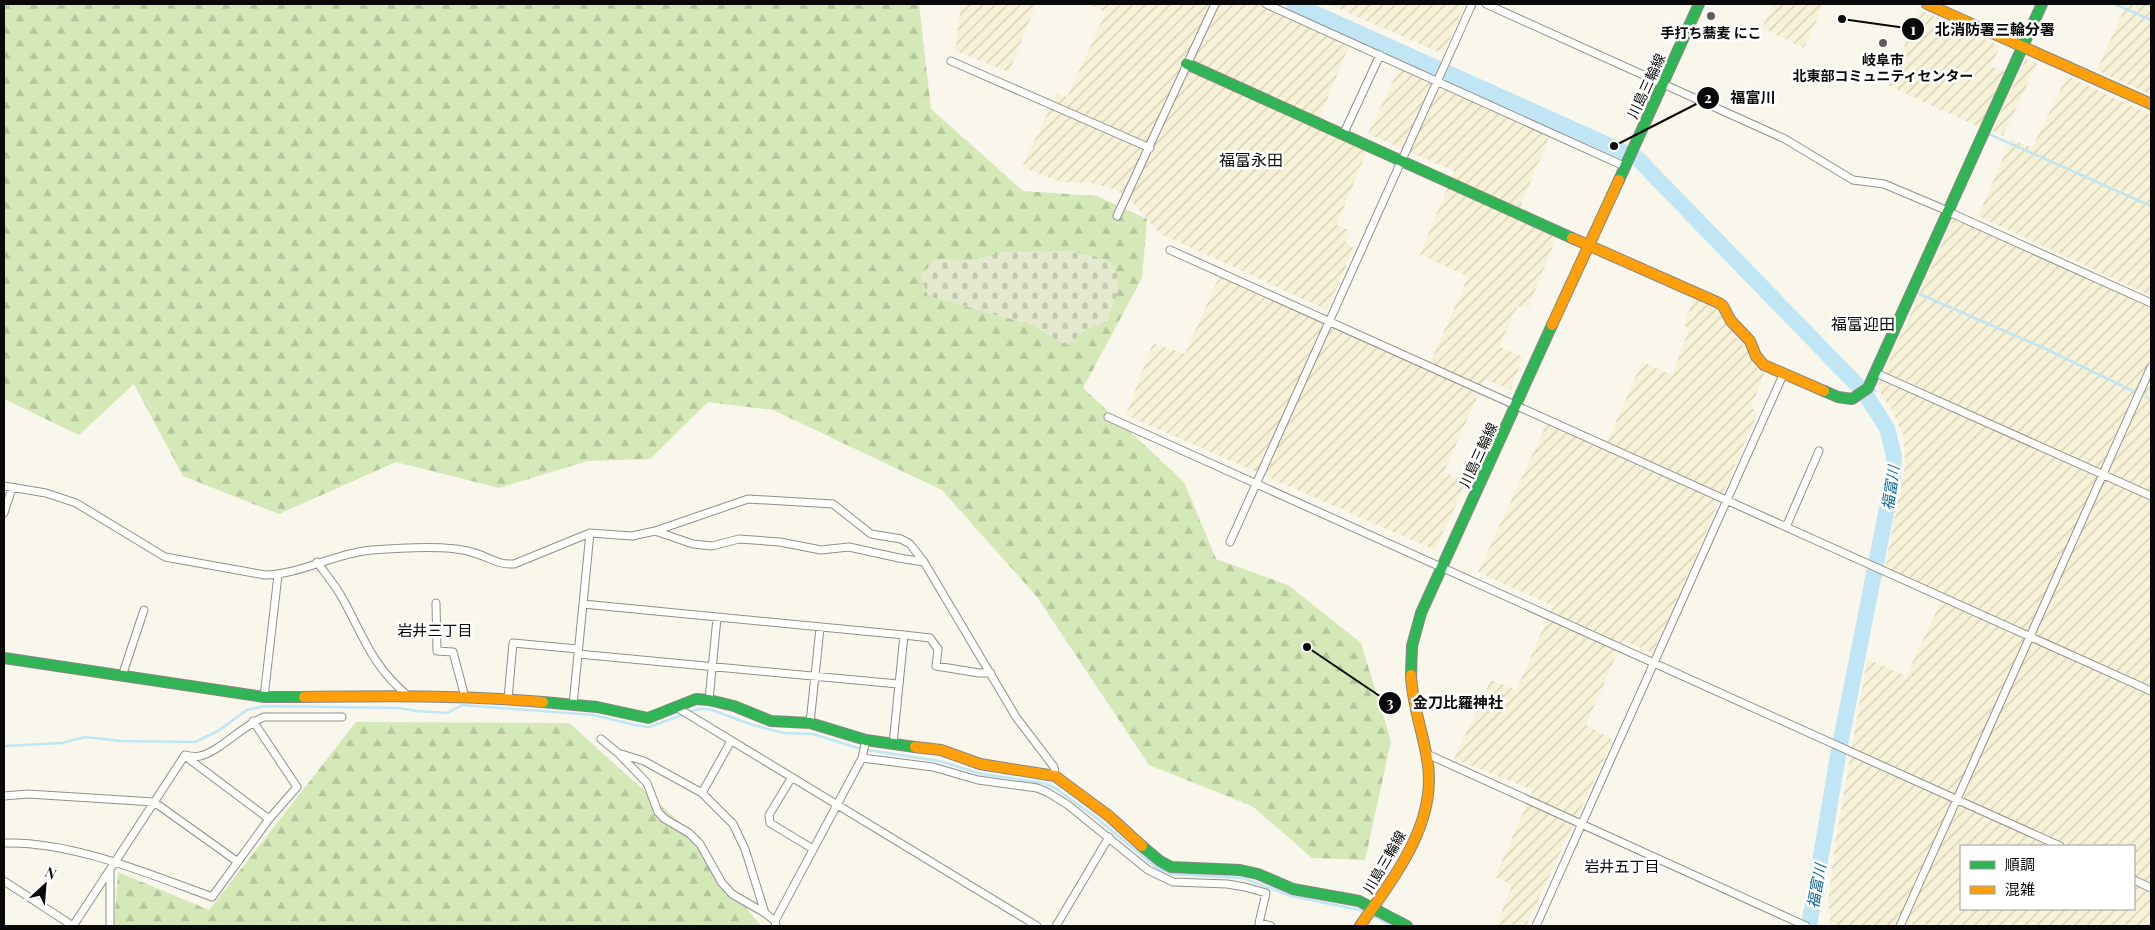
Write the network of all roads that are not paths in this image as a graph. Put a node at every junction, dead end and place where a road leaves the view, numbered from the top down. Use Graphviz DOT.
graph roads {
  1 [pos="1215,4"];
  2 [pos="1266,4"];
  3 [pos="1472,4"];
  4 [pos="1486,4"];
  5 [pos="1699,4"];
  6 [pos="1927,4"];
  7 [pos="2042,4"];
  8 [pos="2023,47"];
  9 [pos="1380,55"];
  10 [pos="951,61"];
  11 [pos="1187,64"];
  12 [pos="1438,80"];
  13 [pos="1663,83"];
  14 [pos="2151,104"];
  15 [pos="1343,135"];
  16 [pos="1150,148"];
  17 [pos="1401,162"];
  18 [pos="1625,164"];
  19 [pos="1951,213"];
  20 [pos="1118,216"];
  21 [pos="1589,245"];
  22 [pos="1170,250"];
  23 [pos="2151,303"];
  24 [pos="1330,322"];
  25 [pos="2151,367"];
  26 [pos="1783,375"];
  27 [pos="1878,375"];
  28 [pos="1515,407"];
  29 [pos="1108,417"];
  30 [pos="1819,451"];
  31 [pos="2104,475"];
  32 [pos="1256,485"];
  33 [pos="8,487"];
  34 [pos="2151,496"];
  35 [pos="1728,501"];
  36 [pos="4,513"];
  37 [pos="1786,527"];
  38 [pos="655,531"];
  39 [pos="590,533"];
  40 [pos="1230,542"];
  41 [pos="318,562"];
  42 [pos="924,562"];
  43 [pos="1441,568"];
  44 [pos="278,575"];
  45 [pos="436,603"];
  46 [pos="583,604"];
  47 [pos="144,610"];
  48 [pos="716,618"];
  49 [pos="820,628"];
  50 [pos="904,636"];
  51 [pos="2031,637"];
  52 [pos="578,651"];
  53 [pos="4,658"];
  54 [pos="1655,664"];
  55 [pos="712,667"];
  56 [pos="991,673"];
  57 [pos="122,676"];
  58 [pos="815,676"];
  59 [pos="898,684"];
  60 [pos="2151,692"];
  61 [pos="408,696"];
  62 [pos="264,697"];
  63 [pos="465,697"];
  64 [pos="508,699"];
  65 [pos="709,700"];
  66 [pos="573,705"];
  67 [pos="680,709"];
  68 [pos="342,717"];
  69 [pos="253,721"];
  70 [pos="810,723"];
  71 [pos="601,739"];
  72 [pos="731,740"];
  73 [pos="866,742"];
  74 [pos="893,744"];
  75 [pos="618,753"];
  76 [pos="1427,754"];
  77 [pos="184,755"];
  78 [pos="863,756"];
  79 [pos="1055,776"];
  80 [pos="792,777"];
  81 [pos="702,793"];
  82 [pos="4,796"];
  83 [pos="1957,800"];
  84 [pos="154,802"];
  85 [pos="838,805"];
  86 [pos="270,819"];
  87 [pos="1582,826"];
  88 [pos="1109,837"];
  89 [pos="4,844"];
  90 [pos="2058,845"];
  91 [pos="813,849"];
  92 [pos="115,862"];
  93 [pos="238,862"];
  94 [pos="110,870"];
  95 [pos="2135,880"];
  96 [pos="4,881"];
  97 [pos="2151,888"];
  98 [pos="1372,908"];
  99 [pos="765,913"];
  100 [pos="1365,923"];
  101 [pos="775,924"];
  102 [pos="110,926"];
  103 [pos="1037,926"];
  104 [pos="1056,926"];
  105 [pos="1271,926"];
  106 [pos="1407,926"];
  107 [pos="1536,926"];
  108 [pos="1806,926"];
  109 [pos="1900,926"];
  1 -- 11 [label="street"];
  2 -- 9 [label="street"];
  3 -- 12 [label="street"];
  4 -- 13 [label="street"];
  5 -- 13 [label="street, 川島三輪線"];
  6 -- 8 [label="street"];
  7 -- 8 [label="street"];
  8 -- 14 [label="street"];
  8 -- 19 [label="street"];
  9 -- 12 [label="street"];
  9 -- 15 [label="street"];
  10 -- 16 [label="street"];
  11 -- 15 [label="street"];
  11 -- 16 [label="street"];
  12 -- 17 [label="street"];
  12 -- 18 [label="street"];
  13 -- 18 [label="street, 川島三輪線"];
  13 -- 19 [label="street"];
  15 -- 17 [label="street"];
  16 -- 20 [label="street"];
  17 -- 21 [label="street"];
  17 -- 24 [label="street"];
  18 -- 21 [label="street, 川島三輪線"];
  19 -- 23 [label="street"];
  19 -- 27 [label="street"];
  21 -- 26 [label="street"];
  21 -- 28 [label="street, 川島三輪線"];
  22 -- 24 [label="street"];
  24 -- 28 [label="street"];
  24 -- 32 [label="street"];
  25 -- 31 [label="street"];
  26 -- 27 [label="street"];
  26 -- 35 [label="street"];
  27 -- 31 [label="street"];
  28 -- 35 [label="street"];
  28 -- 43 [label="street, 川島三輪線"];
  29 -- 32 [label="street"];
  30 -- 37 [label="street"];
  31 -- 34 [label="street"];
  31 -- 51 [label="street"];
  32 -- 40 [label="street"];
  32 -- 43 [label="street"];
  33 -- 36 [label="street"];
  33 -- 44 [label="street"];
  35 -- 37 [label="street"];
  35 -- 54 [label="street"];
  37 -- 51 [label="street"];
  38 -- 39 [label="street"];
  38 -- 42 [label="street"];
  38 -- 42 [label="street"];
  39 -- 41 [label="street"];
  39 -- 46 [label="street"];
  41 -- 44 [label="street"];
  41 -- 61 [label="street"];
  42 -- 56 [label="street"];
  43 -- 54 [label="street"];
  43 -- 76 [label="street, 川島三輪線"];
  44 -- 62 [label="street"];
  45 -- 63 [label="street"];
  46 -- 48 [label="street"];
  46 -- 52 [label="street"];
  47 -- 57 [label="street"];
  48 -- 49 [label="street"];
  48 -- 55 [label="street"];
  49 -- 50 [label="street"];
  49 -- 58 [label="street"];
  50 -- 56 [label="street"];
  50 -- 59 [label="street"];
  51 -- 60 [label="street"];
  51 -- 83 [label="street"];
  52 -- 55 [label="street"];
  52 -- 64 [label="street"];
  52 -- 66 [label="street"];
  53 -- 57 [label="street"];
  54 -- 83 [label="street"];
  54 -- 87 [label="street"];
  55 -- 58 [label="street"];
  55 -- 65 [label="street"];
  56 -- 79 [label="street"];
  57 -- 62 [label="street"];
  58 -- 59 [label="street"];
  58 -- 70 [label="street"];
  59 -- 74 [label="street"];
  61 -- 62 [label="street"];
  61 -- 63 [label="street"];
  63 -- 64 [label="street"];
  64 -- 66 [label="street"];
  65 -- 67 [label="street"];
  65 -- 70 [label="street"];
  66 -- 67 [label="street"];
  67 -- 72 [label="street"];
  68 -- 69 [label="street"];
  69 -- 77 [label="street"];
  69 -- 86 [label="street"];
  70 -- 73 [label="street"];
  71 -- 75 [label="street"];
  72 -- 80 [label="street"];
  72 -- 81 [label="street"];
  73 -- 74 [label="street"];
  73 -- 78 [label="street"];
  74 -- 79 [label="street"];
  75 -- 81 [label="street"];
  75 -- 99 [label="street"];
  76 -- 87 [label="street"];
  76 -- 98 [label="street, 川島三輪線"];
  77 -- 84 [label="street"];
  77 -- 86 [label="street"];
  78 -- 85 [label="street"];
  78 -- 88 [label="street"];
  79 -- 98 [label="street"];
  80 -- 85 [label="street"];
  80 -- 91 [label="street"];
  81 -- 99 [label="street"];
  82 -- 84 [label="street"];
  83 -- 90 [label="street"];
  83 -- 109 [label="street"];
  84 -- 92 [label="street"];
  84 -- 93 [label="street"];
  85 -- 91 [label="street"];
  85 -- 103 [label="street"];
  86 -- 93 [label="street"];
  87 -- 107 [label="street"];
  87 -- 108 [label="street"];
  88 -- 104 [label="street"];
  88 -- 105 [label="street"];
  89 -- 92 [label="street"];
  91 -- 101 [label="street"];
  92 -- 93 [label="street"];
  92 -- 94 [label="street"];
  94 -- 96 [label="street"];
  94 -- 102 [label="street"];
  95 -- 97 [label="street"];
  98 -- 100 [label="street, 川島三輪線"];
  98 -- 106 [label="street"];
  99 -- 101 [label="street"];
}
